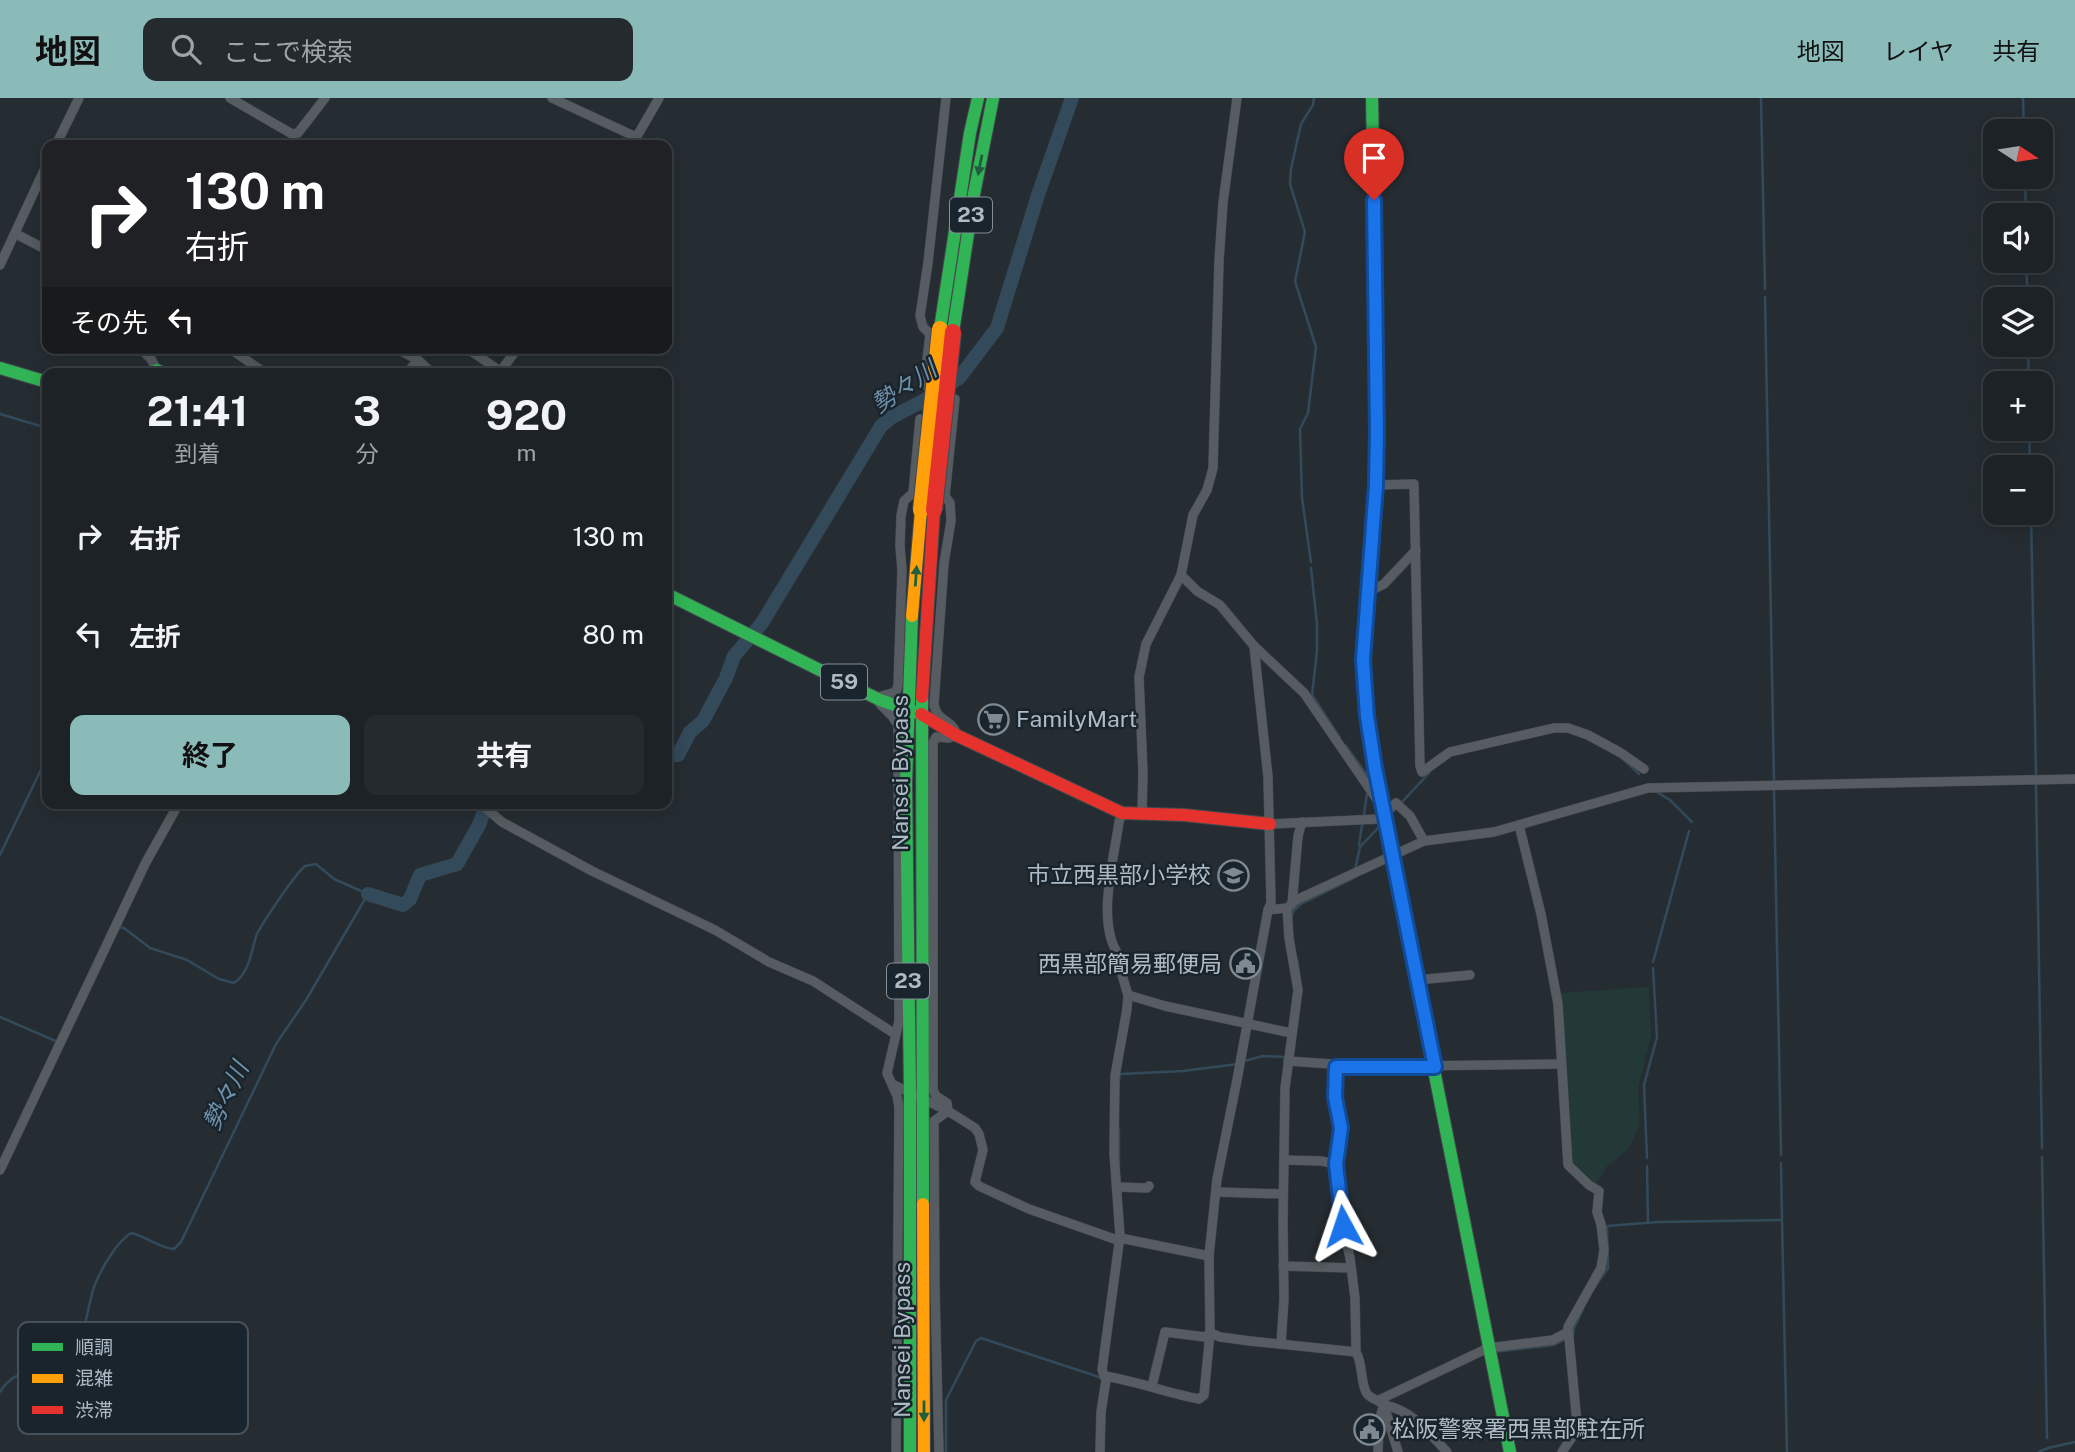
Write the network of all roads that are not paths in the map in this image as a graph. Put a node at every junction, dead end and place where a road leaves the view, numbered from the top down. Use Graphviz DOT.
graph roads {
  1 [pos="79,98"];
  2 [pos="230,98"];
  3 [pos="326,98"];
  4 [pos="552,98"];
  5 [pos="659,98"];
  6 [pos="946,98"];
  7 [pos="978,98"];
  8 [pos="993,98"];
  9 [pos="1237,98"];
  10 [pos="1372,98"];
  11 [pos="58,140"];
  12 [pos="632,140"];
  13 [pos="635,140"];
  14 [pos="42,175"];
  15 [pos="16,234"];
  16 [pos="42,247"];
  17 [pos="0,265"];
  18 [pos="947,331"];
  19 [pos="238,354"];
  20 [pos="407,354"];
  21 [pos="476,354"];
  22 [pos="513,354"];
  23 [pos="418,360"];
  24 [pos="0,368"];
  25 [pos="258,368"];
  26 [pos="411,368"];
  27 [pos="427,368"];
  28 [pos="494,368"];
  29 [pos="502,368"];
  30 [pos="42,381"];
  31 [pos="924,385"];
  32 [pos="955,399"];
  33 [pos="920,419"];
  34 [pos="1376,485"];
  35 [pos="1416,550"];
  36 [pos="1181,575"];
  37 [pos="1366,593"];
  38 [pos="672,597"];
  39 [pos="1254,646"];
  40 [pos="880,700"];
  41 [pos="914,713"];
  42 [pos="956,735"];
  43 [pos="1644,769"];
  44 [pos="2075,779"];
  45 [pos="176,809"];
  46 [pos="487,809"];
  47 [pos="1390,812"];
  48 [pos="1122,813"];
  49 [pos="1142,814"];
  50 [pos="1302,822"];
  51 [pos="1270,824"];
  52 [pos="1520,825"];
  53 [pos="1424,841"];
  54 [pos="1392,855"];
  55 [pos="1289,906"];
  56 [pos="1268,910"];
  57 [pos="1469,975"];
  58 [pos="1417,980"];
  59 [pos="1128,995"];
  60 [pos="1247,1024"];
  61 [pos="1291,1033"];
  62 [pos="895,1034"];
  63 [pos="1288,1059"];
  64 [pos="1561,1064"];
  65 [pos="1336,1067"];
  66 [pos="1435,1067"];
  67 [pos="892,1084"];
  68 [pos="917,1095"];
  69 [pos="948,1111"];
  70 [pos="1284,1160"];
  71 [pos="1336,1164"];
  72 [pos="0,1170"];
  73 [pos="1149,1186"];
  74 [pos="1119,1187"];
  75 [pos="1216,1192"];
  76 [pos="1283,1194"];
  77 [pos="1122,1239"];
  78 [pos="1209,1256"];
  79 [pos="1283,1266"];
  80 [pos="1351,1268"];
  81 [pos="1568,1332"];
  82 [pos="1210,1333"];
  83 [pos="1281,1345"];
  84 [pos="1489,1351"];
  85 [pos="1356,1352"];
  86 [pos="1104,1376"];
  87 [pos="1152,1386"];
  88 [pos="1381,1403"];
  89 [pos="896,1452"];
  90 [pos="910,1452"];
  91 [pos="924,1452"];
  92 [pos="939,1452"];
  93 [pos="1100,1452"];
  94 [pos="1378,1452"];
  95 [pos="1398,1452"];
  96 [pos="1447,1452"];
  97 [pos="1510,1452"];
  98 [pos="1562,1452"];
  1 -- 11 [label="street"];
  2 -- 3 [label="street"];
  4 -- 12 [label="street"];
  5 -- 13 [label="street"];
  6 -- 31 [label="street"];
  7 -- 18 [label="main road, Nansei Bypass / 23"];
  8 -- 18 [label="main road, Nansei Bypass / 23, one-way"];
  9 -- 36 [label="street"];
  10 -- 34 [label="main road"];
  14 -- 15 [label="street"];
  15 -- 16 [label="street"];
  15 -- 17 [label="street"];
  18 -- 41 [label="main road, Nansei Bypass / 23, bridge"];
  19 -- 25 [label="street"];
  20 -- 23 [label="street"];
  21 -- 28 [label="street"];
  22 -- 29 [label="street"];
  23 -- 26 [label="street"];
  23 -- 27 [label="street"];
  24 -- 30 [label="main road"];
  32 -- 42 [label="street"];
  33 -- 40 [label="street"];
  34 -- 35 [label="street"];
  34 -- 37 [label="main road"];
  35 -- 37 [label="street"];
  35 -- 43 [label="street"];
  36 -- 39 [label="street"];
  36 -- 49 [label="street"];
  37 -- 47 [label="main road"];
  38 -- 40 [label="main road, 59"];
  39 -- 47 [label="street"];
  39 -- 51 [label="street"];
  40 -- 41 [label="main road, 59"];
  40 -- 62 [label="street"];
  41 -- 42 [label="main road"];
  41 -- 68 [label="main road, Nansei Bypass / 23"];
  42 -- 48 [label="main road"];
  42 -- 69 [label="street"];
  44 -- 52 [label="street"];
  45 -- 72 [label="street"];
  46 -- 62 [label="street"];
  47 -- 50 [label="street"];
  47 -- 53 [label="street"];
  47 -- 54 [label="main road"];
  48 -- 49 [label="main road"];
  48 -- 59 [label="street"];
  49 -- 51 [label="main road"];
  50 -- 51 [label="street"];
  50 -- 55 [label="street"];
  51 -- 56 [label="street"];
  52 -- 53 [label="street"];
  52 -- 64 [label="street"];
  53 -- 54 [label="street"];
  54 -- 55 [label="street"];
  54 -- 58 [label="main road"];
  55 -- 56 [label="street"];
  55 -- 61 [label="street"];
  56 -- 60 [label="street"];
  57 -- 58 [label="street"];
  58 -- 66 [label="main road"];
  59 -- 60 [label="street"];
  59 -- 74 [label="street"];
  60 -- 61 [label="street"];
  60 -- 75 [label="street"];
  61 -- 63 [label="street"];
  62 -- 67 [label="street"];
  63 -- 65 [label="street"];
  63 -- 70 [label="street"];
  64 -- 66 [label="street"];
  64 -- 81 [label="street"];
  65 -- 66 [label="street"];
  65 -- 71 [label="street"];
  66 -- 84 [label="main road"];
  67 -- 68 [label="street"];
  67 -- 89 [label="street"];
  68 -- 69 [label="street"];
  68 -- 90 [label="main road, Nansei Bypass / 23"];
  68 -- 91 [label="main road, Nansei Bypass / 23, one-way"];
  69 -- 77 [label="street"];
  69 -- 92 [label="street"];
  70 -- 71 [label="street"];
  70 -- 76 [label="street"];
  71 -- 80 [label="street"];
  73 -- 74 [label="street"];
  74 -- 77 [label="street"];
  75 -- 76 [label="street"];
  75 -- 78 [label="street"];
  76 -- 79 [label="street"];
  77 -- 78 [label="street"];
  77 -- 86 [label="street"];
  78 -- 82 [label="street"];
  79 -- 80 [label="street"];
  79 -- 83 [label="street"];
  80 -- 85 [label="street"];
  81 -- 84 [label="street"];
  81 -- 98 [label="street"];
  82 -- 83 [label="street"];
  82 -- 87 [label="street"];
  82 -- 87 [label="street"];
  83 -- 85 [label="street"];
  84 -- 88 [label="street"];
  84 -- 97 [label="main road"];
  85 -- 88 [label="street"];
  86 -- 87 [label="street"];
  86 -- 93 [label="street"];
  88 -- 94 [label="street"];
  88 -- 95 [label="street"];
  88 -- 96 [label="street"];
}
